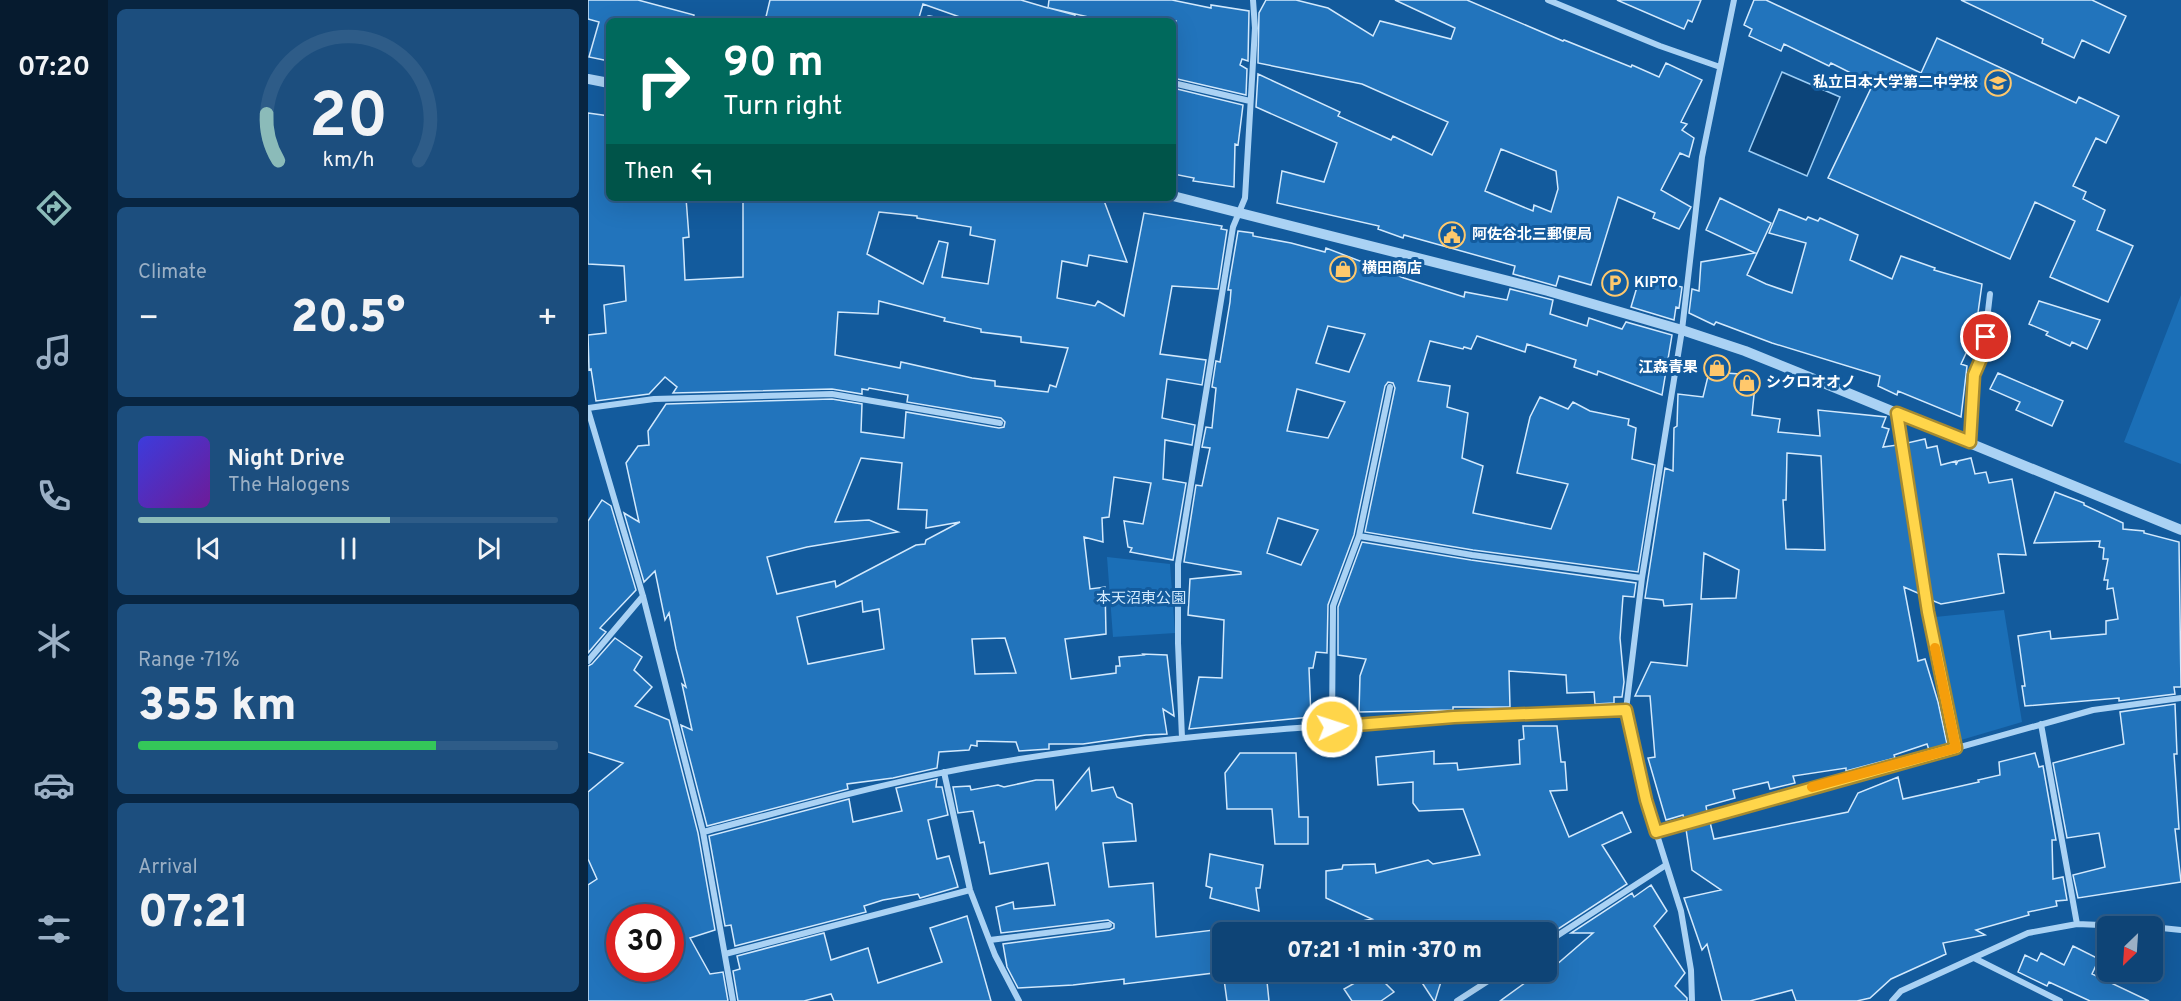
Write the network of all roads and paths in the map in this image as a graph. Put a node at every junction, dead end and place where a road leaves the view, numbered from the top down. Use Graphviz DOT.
graph roads {
  1 [pos="1253,0"];
  2 [pos="1548,0"];
  3 [pos="1734,0"];
  4 [pos="1720,67"];
  5 [pos="588,79"];
  6 [pos="606,82"];
  7 [pos="1176,84"];
  8 [pos="1250,101"];
  9 [pos="1176,197"];
  10 [pos="1237,213"];
  11 [pos="1990,294"];
  12 [pos="1682,330"];
  13 [pos="1390,387"];
  14 [pos="588,409"];
  15 [pos="1897,413"];
  16 [pos="1000,423"];
  17 [pos="1970,442"];
  18 [pos="2181,530"];
  19 [pos="1359,536"];
  20 [pos="1642,578"];
  21 [pos="643,596"];
  22 [pos="588,661"];
  23 [pos="2181,698"];
  24 [pos="1626,710"];
  25 [pos="2041,724"];
  26 [pos="1332,727"];
  27 [pos="1182,738"];
  28 [pos="1956,748"];
  29 [pos="944,772"];
  30 [pos="703,832"];
  31 [pos="1656,832"];
  32 [pos="1666,865"];
  33 [pos="970,890"];
  34 [pos="2077,924"];
  35 [pos="1109,925"];
  36 [pos="2097,925"];
  37 [pos="2163,928"];
  38 [pos="2181,930"];
  39 [pos="1557,936"];
  40 [pos="990,940"];
  41 [pos="725,954"];
  42 [pos="1974,958"];
  43 [pos="1486,982"];
  44 [pos="733,1001"];
  45 [pos="1019,1001"];
  46 [pos="1457,1001"];
  47 [pos="1692,1001"];
  48 [pos="1892,1001"];
  49 [pos="2060,1001"];
  1 -- 8 [label="street"];
  2 -- 4 [label="street"];
  3 -- 4 [label="street"];
  4 -- 12 [label="street"];
  5 -- 6 [label="street"];
  7 -- 8 [label="street"];
  8 -- 10 [label="street"];
  9 -- 10 [label="street"];
  10 -- 12 [label="street"];
  10 -- 27 [label="street"];
  11 -- 17 [label="street"];
  12 -- 15 [label="street"];
  12 -- 20 [label="street"];
  13 -- 19 [label="street"];
  14 -- 16 [label="street"];
  14 -- 21 [label="street"];
  15 -- 17 [label="street"];
  15 -- 28 [label="street"];
  17 -- 18 [label="street"];
  19 -- 20 [label="street"];
  19 -- 26 [label="street"];
  20 -- 24 [label="street"];
  21 -- 22 [label="street"];
  21 -- 30 [label="street"];
  23 -- 25 [label="street"];
  24 -- 26 [label="street"];
  24 -- 31 [label="street"];
  25 -- 28 [label="street"];
  25 -- 34 [label="street"];
  26 -- 27 [label="street"];
  27 -- 29 [label="street"];
  28 -- 31 [label="street"];
  29 -- 30 [label="street"];
  29 -- 33 [label="street"];
  30 -- 41 [label="street"];
  31 -- 32 [label="street"];
  32 -- 39 [label="street"];
  32 -- 47 [label="street"];
  33 -- 40 [label="street"];
  33 -- 41 [label="street"];
  34 -- 36 [label="street"];
  34 -- 42 [label="street"];
  35 -- 40 [label="street"];
  37 -- 38 [label="street"];
  40 -- 45 [label="street"];
  41 -- 44 [label="street"];
  42 -- 48 [label="street"];
  42 -- 49 [label="street"];
  43 -- 46 [label="street"];
}
